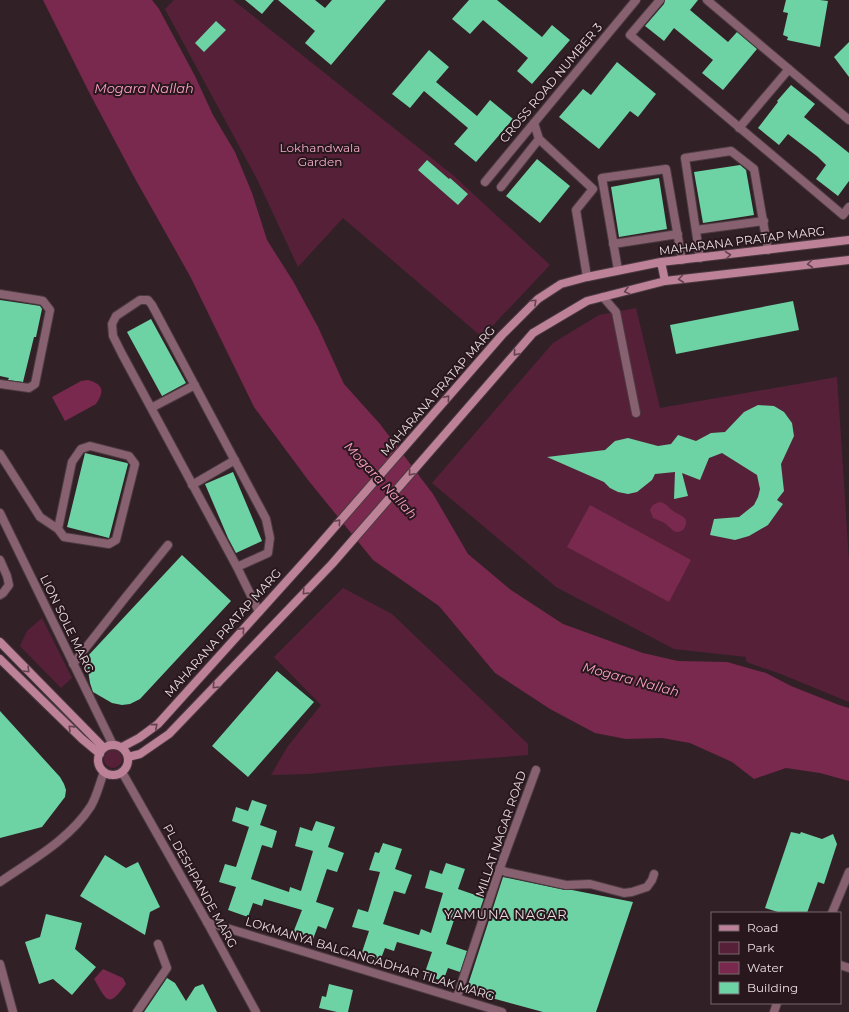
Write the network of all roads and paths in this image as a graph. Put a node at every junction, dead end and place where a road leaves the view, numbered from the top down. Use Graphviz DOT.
graph roads {
  1 [pos="636,0"];
  2 [pos="660,0"];
  3 [pos="707,0"];
  4 [pos="789,70"];
  5 [pos="849,120"];
  6 [pos="534,123"];
  7 [pos="739,128"];
  8 [pos="539,138"];
  9 [pos="485,182"];
  10 [pos="501,187"];
  11 [pos="849,207"];
  12 [pos="764,221"];
  13 [pos="696,230"];
  14 [pos="678,234"];
  15 [pos="849,240"];
  16 [pos="613,244"];
  17 [pos="768,250"];
  18 [pos="700,258"];
  19 [pos="682,260"];
  20 [pos="849,260"];
  21 [pos="661,262"];
  22 [pos="618,270"];
  23 [pos="587,277"];
  24 [pos="665,281"];
  25 [pos="0,294"];
  26 [pos="603,297"];
  27 [pos="0,384"];
  28 [pos="195,385"];
  29 [pos="151,408"];
  30 [pos="636,413"];
  31 [pos="0,454"];
  32 [pos="235,460"];
  33 [pos="192,485"];
  34 [pos="0,513"];
  35 [pos="58,529"];
  36 [pos="168,545"];
  37 [pos="0,560"];
  38 [pos="237,567"];
  39 [pos="0,595"];
  40 [pos="259,612"];
  41 [pos="0,642"];
  42 [pos="0,659"];
  43 [pos="73,664"];
  44 [pos="113,745"];
  45 [pos="122,747"];
  46 [pos="102,751"];
  47 [pos="128,757"];
  48 [pos="536,770"];
  49 [pos="104,772"];
  50 [pos="122,772"];
  51 [pos="501,870"];
  52 [pos="849,872"];
  53 [pos="654,874"];
  54 [pos="0,882"];
  55 [pos="832,912"];
  56 [pos="207,922"];
  57 [pos="158,944"];
  58 [pos="0,964"];
  59 [pos="457,997"];
  60 [pos="13,1012"];
  61 [pos="138,1012"];
  62 [pos="256,1012"];
  63 [pos="502,1012"];
  1 -- 6 [label="street, CROSS ROAD NUMBER 3"];
  2 -- 7 [label="street"];
  3 -- 4 [label="street"];
  4 -- 5 [label="street"];
  4 -- 7 [label="street"];
  6 -- 8 [label="street"];
  6 -- 9 [label="street, CROSS ROAD NUMBER 3"];
  7 -- 11 [label="street"];
  8 -- 10 [label="street"];
  8 -- 23 [label="street"];
  12 -- 13 [label="street"];
  12 -- 13 [label="street"];
  12 -- 17 [label="street"];
  13 -- 18 [label="street"];
  14 -- 16 [label="street"];
  14 -- 16 [label="street"];
  14 -- 19 [label="street"];
  15 -- 17 [label="main road, MAHARANA PRATAP MARG"];
  16 -- 22 [label="street"];
  18 -- 17 [label="main road, MAHARANA PRATAP MARG, one-way"];
  18 -- 19 [label="main road, MAHARANA PRATAP MARG"];
  19 -- 21 [label="main road, MAHARANA PRATAP MARG"];
  20 -- 24 [label="main road, one-way"];
  21 -- 22 [label="main road, MAHARANA PRATAP MARG"];
  21 -- 24 [label="main road"];
  22 -- 23 [label="main road, MAHARANA PRATAP MARG"];
  40 -- 23 [label="main road, MAHARANA PRATAP MARG, one-way"];
  24 -- 26 [label="main road, one-way"];
  25 -- 27 [label="street"];
  26 -- 30 [label="street"];
  26 -- 47 [label="main road, one-way"];
  28 -- 29 [label="street"];
  28 -- 29 [label="street"];
  28 -- 32 [label="street"];
  29 -- 33 [label="street"];
  31 -- 35 [label="street"];
  32 -- 33 [label="street"];
  32 -- 38 [label="street"];
  33 -- 38 [label="street"];
  34 -- 43 [label="street, LION SOLE MARG"];
  35 -- 35 [label="street"];
  36 -- 43 [label="street"];
  37 -- 39 [label="street"];
  38 -- 40 [label="street"];
  45 -- 40 [label="main road, MAHARANA PRATAP MARG, one-way"];
  41 -- 46 [label="main road, one-way"];
  46 -- 42 [label="main road, one-way"];
  43 -- 44 [label="street, LION SOLE MARG"];
  44 -- 45 [label="main road"];
  44 -- 46 [label="main road"];
  45 -- 47 [label="main road"];
  46 -- 49 [label="main road"];
  47 -- 50 [label="main road"];
  48 -- 51 [label="street, MILLAT NAGAR ROAD"];
  49 -- 50 [label="main road"];
  49 -- 54 [label="street"];
  50 -- 56 [label="street, PL DESHPANDE MARG"];
  51 -- 53 [label="street"];
  51 -- 59 [label="street, MILLAT NAGAR ROAD"];
  52 -- 55 [label="street"];
  56 -- 59 [label="street, LOKMANYA BALGANGADHAR TILAK MARG"];
  56 -- 62 [label="street, PL DESHPANDE MARG"];
  57 -- 61 [label="street"];
  58 -- 60 [label="street"];
  59 -- 63 [label="street, LOKMANYA BALGANGADHAR TILAK MARG"];
}
